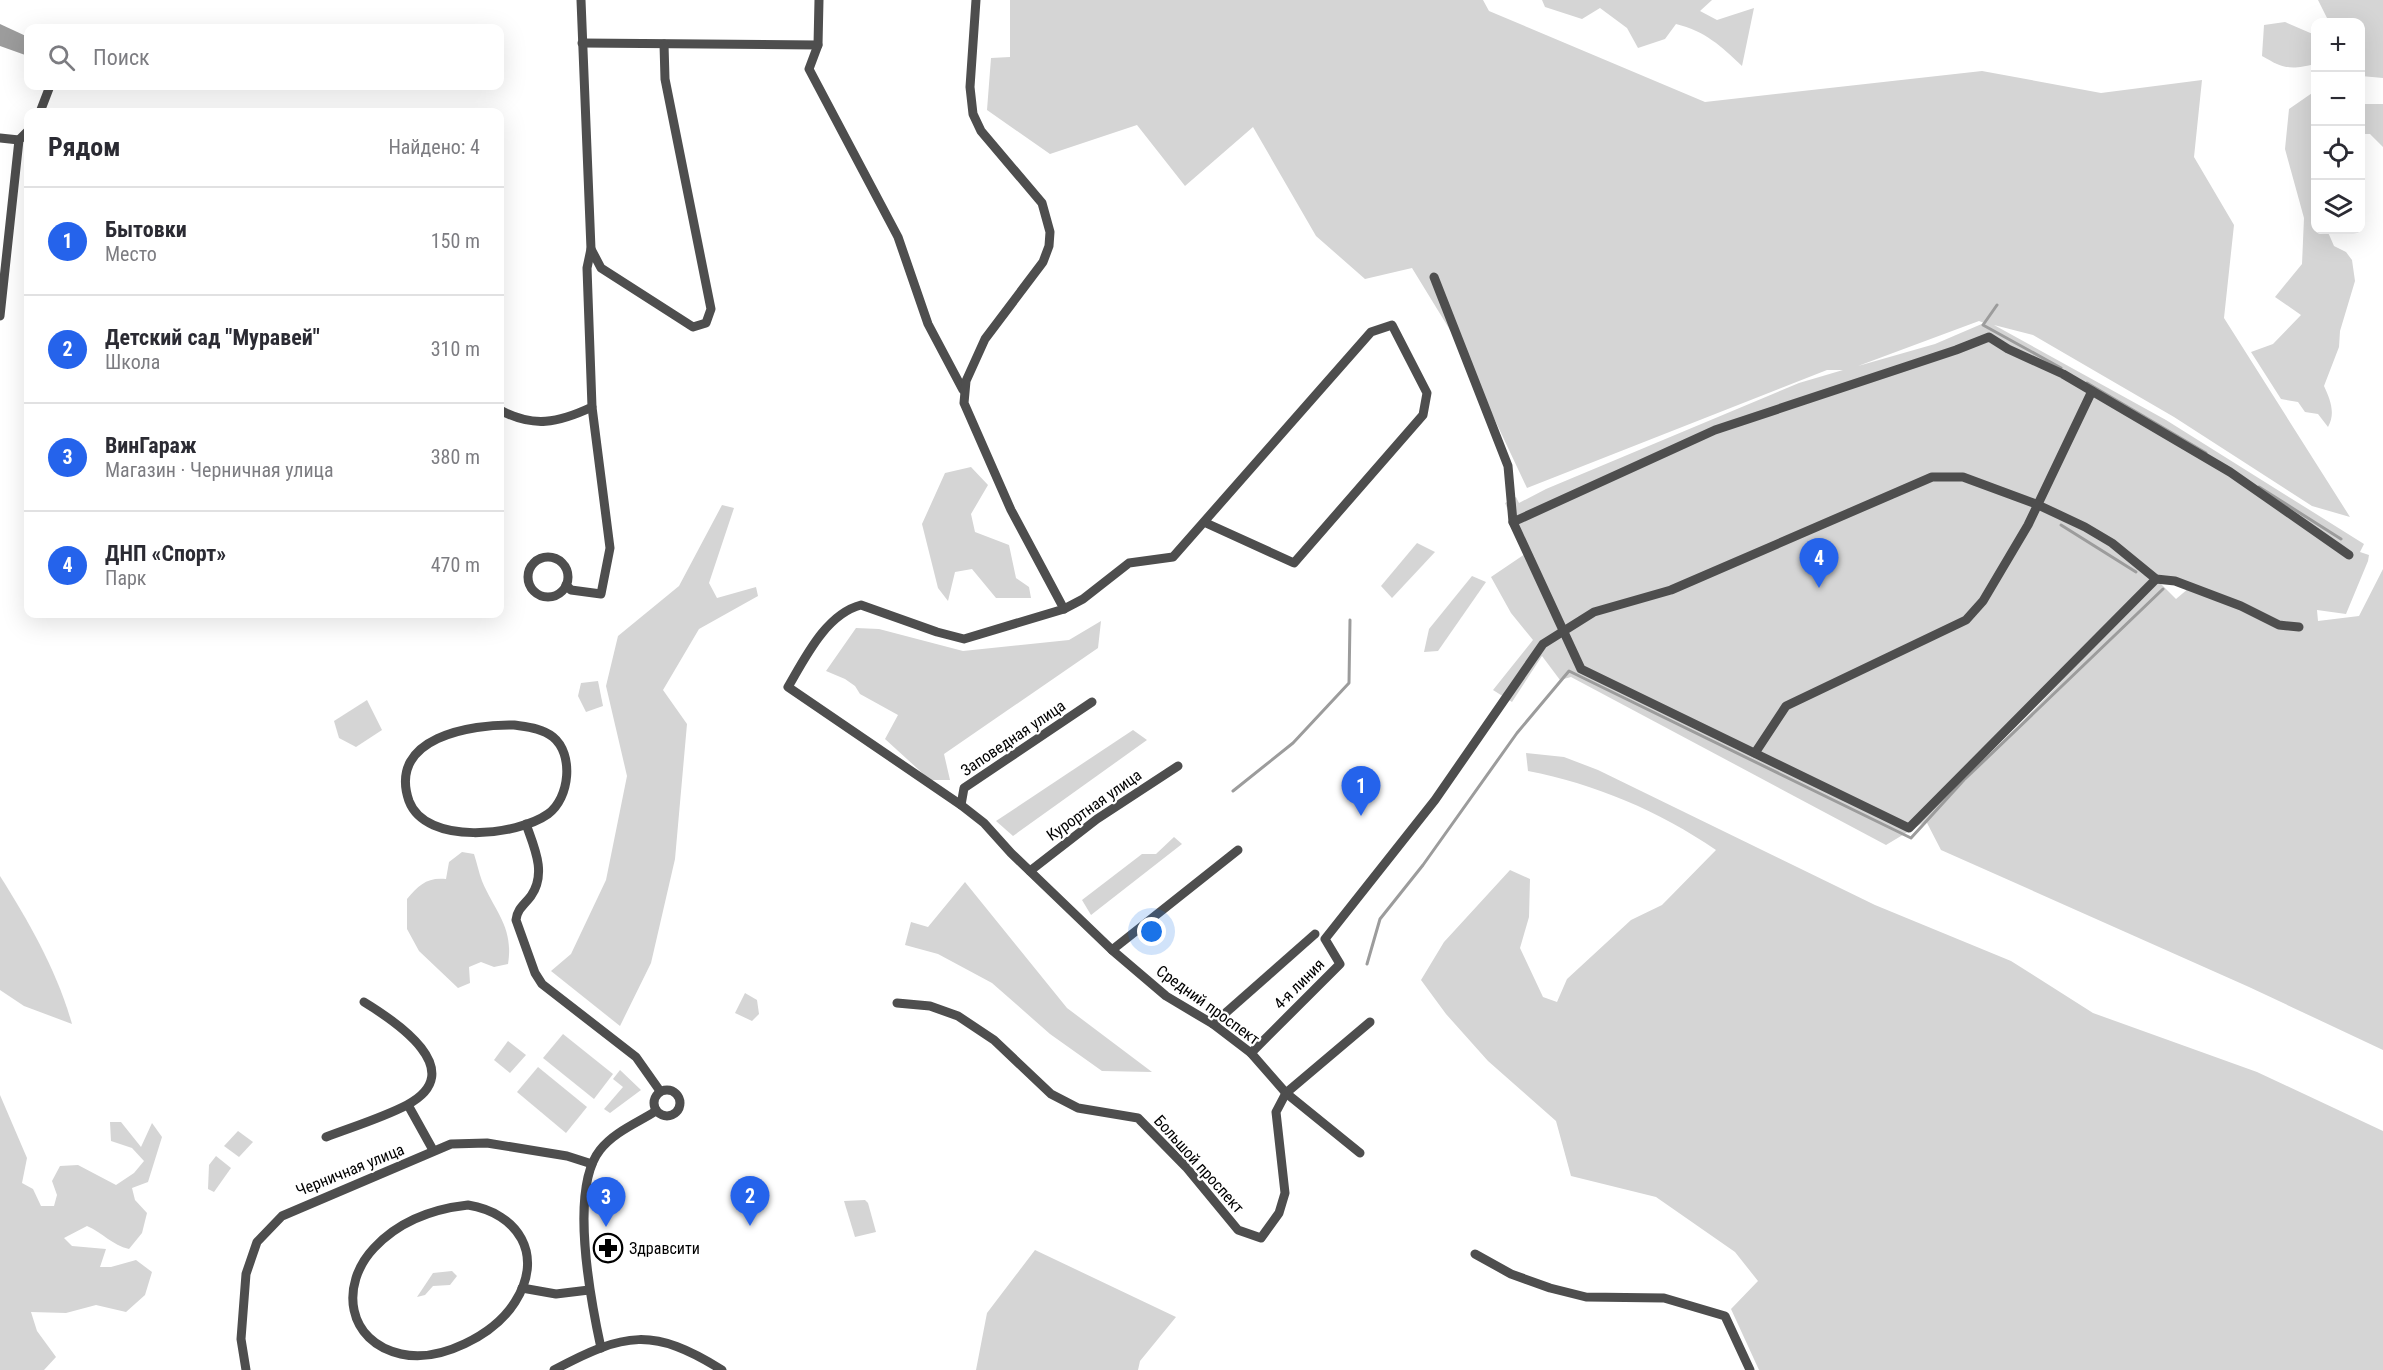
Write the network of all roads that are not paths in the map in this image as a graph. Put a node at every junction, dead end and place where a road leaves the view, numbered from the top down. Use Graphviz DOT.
graph roads {
  1 [pos="581,0"];
  2 [pos="819,0"];
  3 [pos="976,0"];
  4 [pos="582,44"];
  5 [pos="664,44"];
  6 [pos="819,45"];
  7 [pos="48,90"];
  8 [pos="42,108"];
  9 [pos="24,135"];
  10 [pos="0,138"];
  11 [pos="19,140"];
  12 [pos="591,249"];
  13 [pos="1434,277"];
  14 [pos="0,316"];
  15 [pos="963,390"];
  16 [pos="2092,391"];
  17 [pos="592,407"];
  18 [pos="504,412"];
  19 [pos="2036,504"];
  20 [pos="1513,522"];
  21 [pos="1206,523"];
  22 [pos="2349,555"];
  23 [pos="2156,579"];
  24 [pos="566,585"];
  25 [pos="1064,609"];
  26 [pos="2299,627"];
  27 [pos="1565,630"];
  28 [pos="1092,702"];
  29 [pos="1755,753"];
  30 [pos="1178,766"];
  31 [pos="962,805"];
  32 [pos="526,824"];
  33 [pos="1238,850"];
  34 [pos="1030,871"];
  35 [pos="1315,934"];
  36 [pos="1112,951"];
  37 [pos="364,1002"];
  38 [pos="897,1003"];
  39 [pos="1370,1022"];
  40 [pos="1213,1024"];
  41 [pos="1251,1053"];
  42 [pos="660,1091"];
  43 [pos="1286,1093"];
  44 [pos="408,1105"];
  45 [pos="656,1111"];
  46 [pos="326,1137"];
  47 [pos="433,1150"];
  48 [pos="1360,1153"];
  49 [pos="592,1164"];
  50 [pos="1475,1254"];
  51 [pos="522,1288"];
  52 [pos="589,1290"];
  53 [pos="601,1348"];
  54 [pos="246,1370"];
  55 [pos="555,1370"];
  56 [pos="722,1370"];
  57 [pos="1750,1370"];
  1 -- 4 [label="street"];
  2 -- 6 [label="street"];
  3 -- 15 [label="street"];
  4 -- 5 [label="street"];
  4 -- 12 [label="street"];
  5 -- 6 [label="street"];
  5 -- 12 [label="street"];
  6 -- 15 [label="street"];
  7 -- 8 [label="street"];
  9 -- 11 [label="street"];
  10 -- 11 [label="street"];
  11 -- 14 [label="street"];
  12 -- 17 [label="street"];
  13 -- 20 [label="street"];
  15 -- 25 [label="street"];
  16 -- 19 [label="street"];
  16 -- 20 [label="street"];
  16 -- 22 [label="street"];
  17 -- 18 [label="street"];
  17 -- 24 [label="street"];
  19 -- 23 [label="street"];
  19 -- 27 [label="street"];
  19 -- 29 [label="street"];
  20 -- 27 [label="street"];
  21 -- 21 [label="street"];
  21 -- 25 [label="street"];
  23 -- 26 [label="street"];
  23 -- 29 [label="street"];
  24 -- 24 [label="street"];
  25 -- 31 [label="street, Средний проспект"];
  27 -- 29 [label="street"];
  27 -- 41 [label="street, 4-я линия"];
  28 -- 31 [label="street, Заповедная улица"];
  30 -- 34 [label="street, Курортная улица"];
  31 -- 34 [label="street, Средний проспект"];
  32 -- 32 [label="street"];
  32 -- 42 [label="street"];
  33 -- 36 [label="street"];
  34 -- 36 [label="street, Средний проспект"];
  35 -- 40 [label="street"];
  36 -- 40 [label="street, Средний проспект"];
  37 -- 44 [label="street"];
  38 -- 43 [label="street, Большой проспект"];
  39 -- 43 [label="street"];
  40 -- 41 [label="street, Средний проспект"];
  41 -- 43 [label="street, Средний проспект"];
  42 -- 45 [label="street"];
  42 -- 45 [label="street"];
  43 -- 48 [label="street, Средний проспект"];
  44 -- 46 [label="street"];
  44 -- 47 [label="street"];
  45 -- 49 [label="street"];
  47 -- 49 [label="street, Черничная улица"];
  47 -- 54 [label="street, Черничная улица"];
  49 -- 52 [label="street"];
  50 -- 57 [label="street"];
  51 -- 51 [label="street"];
  51 -- 52 [label="street"];
  52 -- 53 [label="street"];
  53 -- 55 [label="street"];
  53 -- 56 [label="street"];
}
